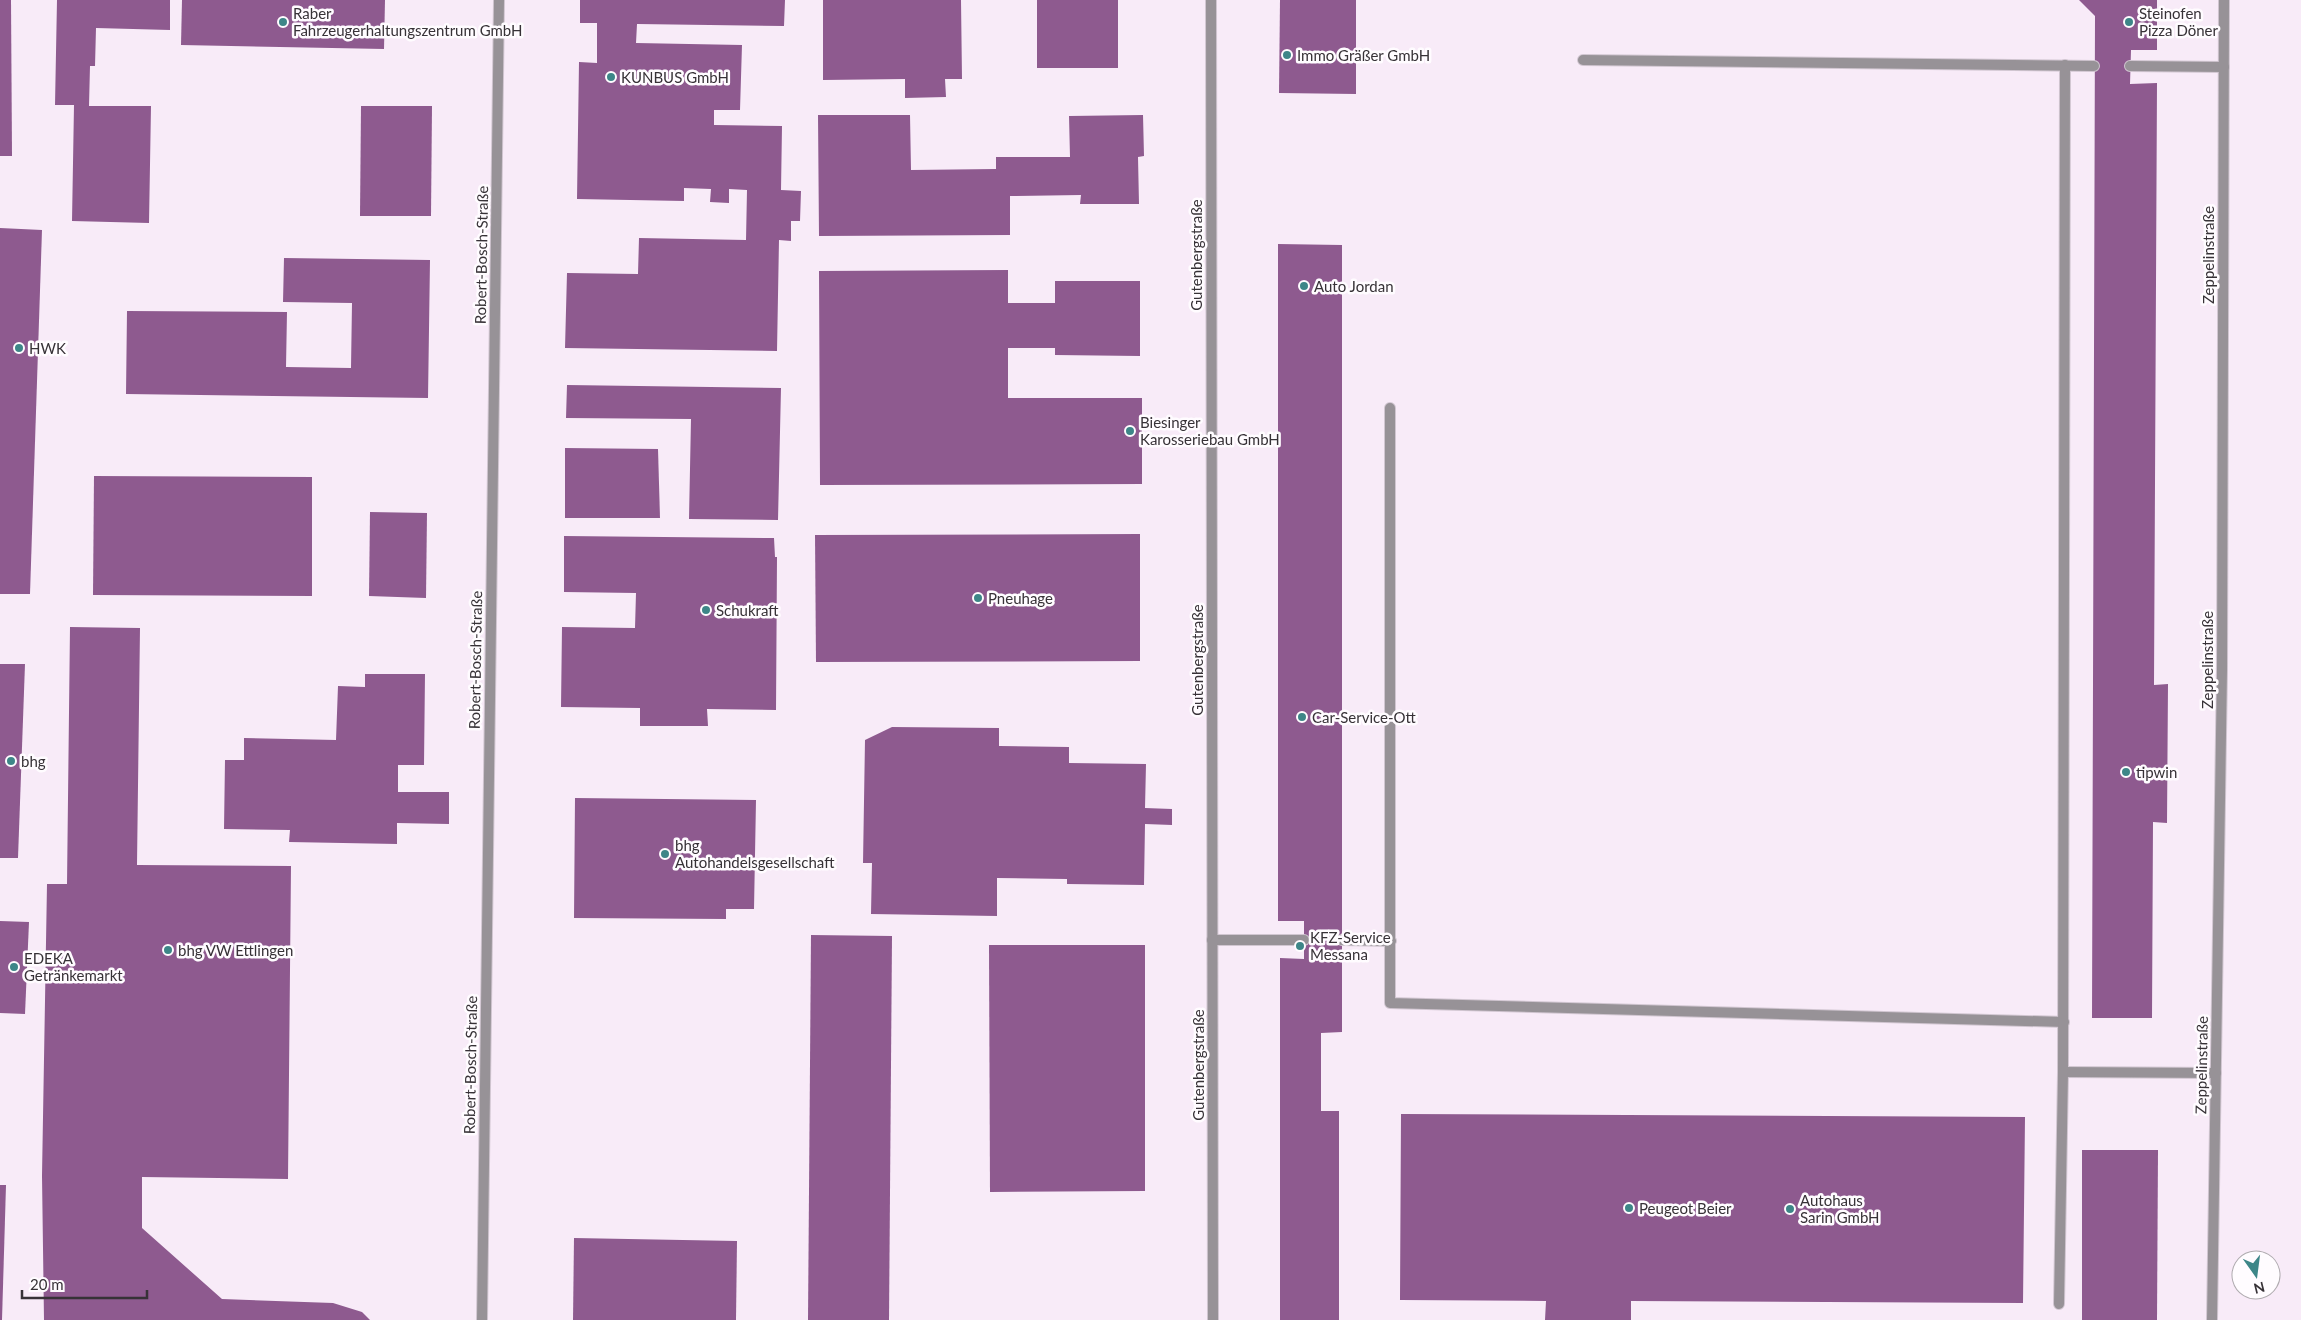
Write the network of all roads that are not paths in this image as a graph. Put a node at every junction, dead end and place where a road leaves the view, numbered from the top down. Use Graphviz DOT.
graph roads {
  1 [pos="499,0"];
  2 [pos="1211,0"];
  3 [pos="2224,0"];
  4 [pos="1583,60"];
  5 [pos="2065,66"];
  6 [pos="2094,66"];
  7 [pos="2130,66"];
  8 [pos="2224,67"];
  9 [pos="1390,408"];
  10 [pos="1212,940"];
  11 [pos="1304,940"];
  12 [pos="1342,940"];
  13 [pos="1391,941"];
  14 [pos="2064,1022"];
  15 [pos="2063,1072"];
  16 [pos="2216,1073"];
  17 [pos="2059,1304"];
  18 [pos="482,1320"];
  19 [pos="1213,1320"];
  20 [pos="2212,1320"];
  1 -- 18 [label="street, Robert-Bosch-Straße"];
  2 -- 10 [label="street, Gutenbergstraße"];
  3 -- 8 [label="street, Zeppelinstraße"];
  4 -- 5 [label="street"];
  5 -- 6 [label="street"];
  5 -- 14 [label="street"];
  7 -- 8 [label="street"];
  8 -- 16 [label="street, Zeppelinstraße"];
  9 -- 13 [label="street"];
  10 -- 11 [label="street"];
  10 -- 19 [label="street, Gutenbergstraße"];
  12 -- 13 [label="street"];
  13 -- 14 [label="street"];
  14 -- 15 [label="street"];
  15 -- 16 [label="street"];
  15 -- 17 [label="street"];
  16 -- 20 [label="street, Zeppelinstraße"];
}
